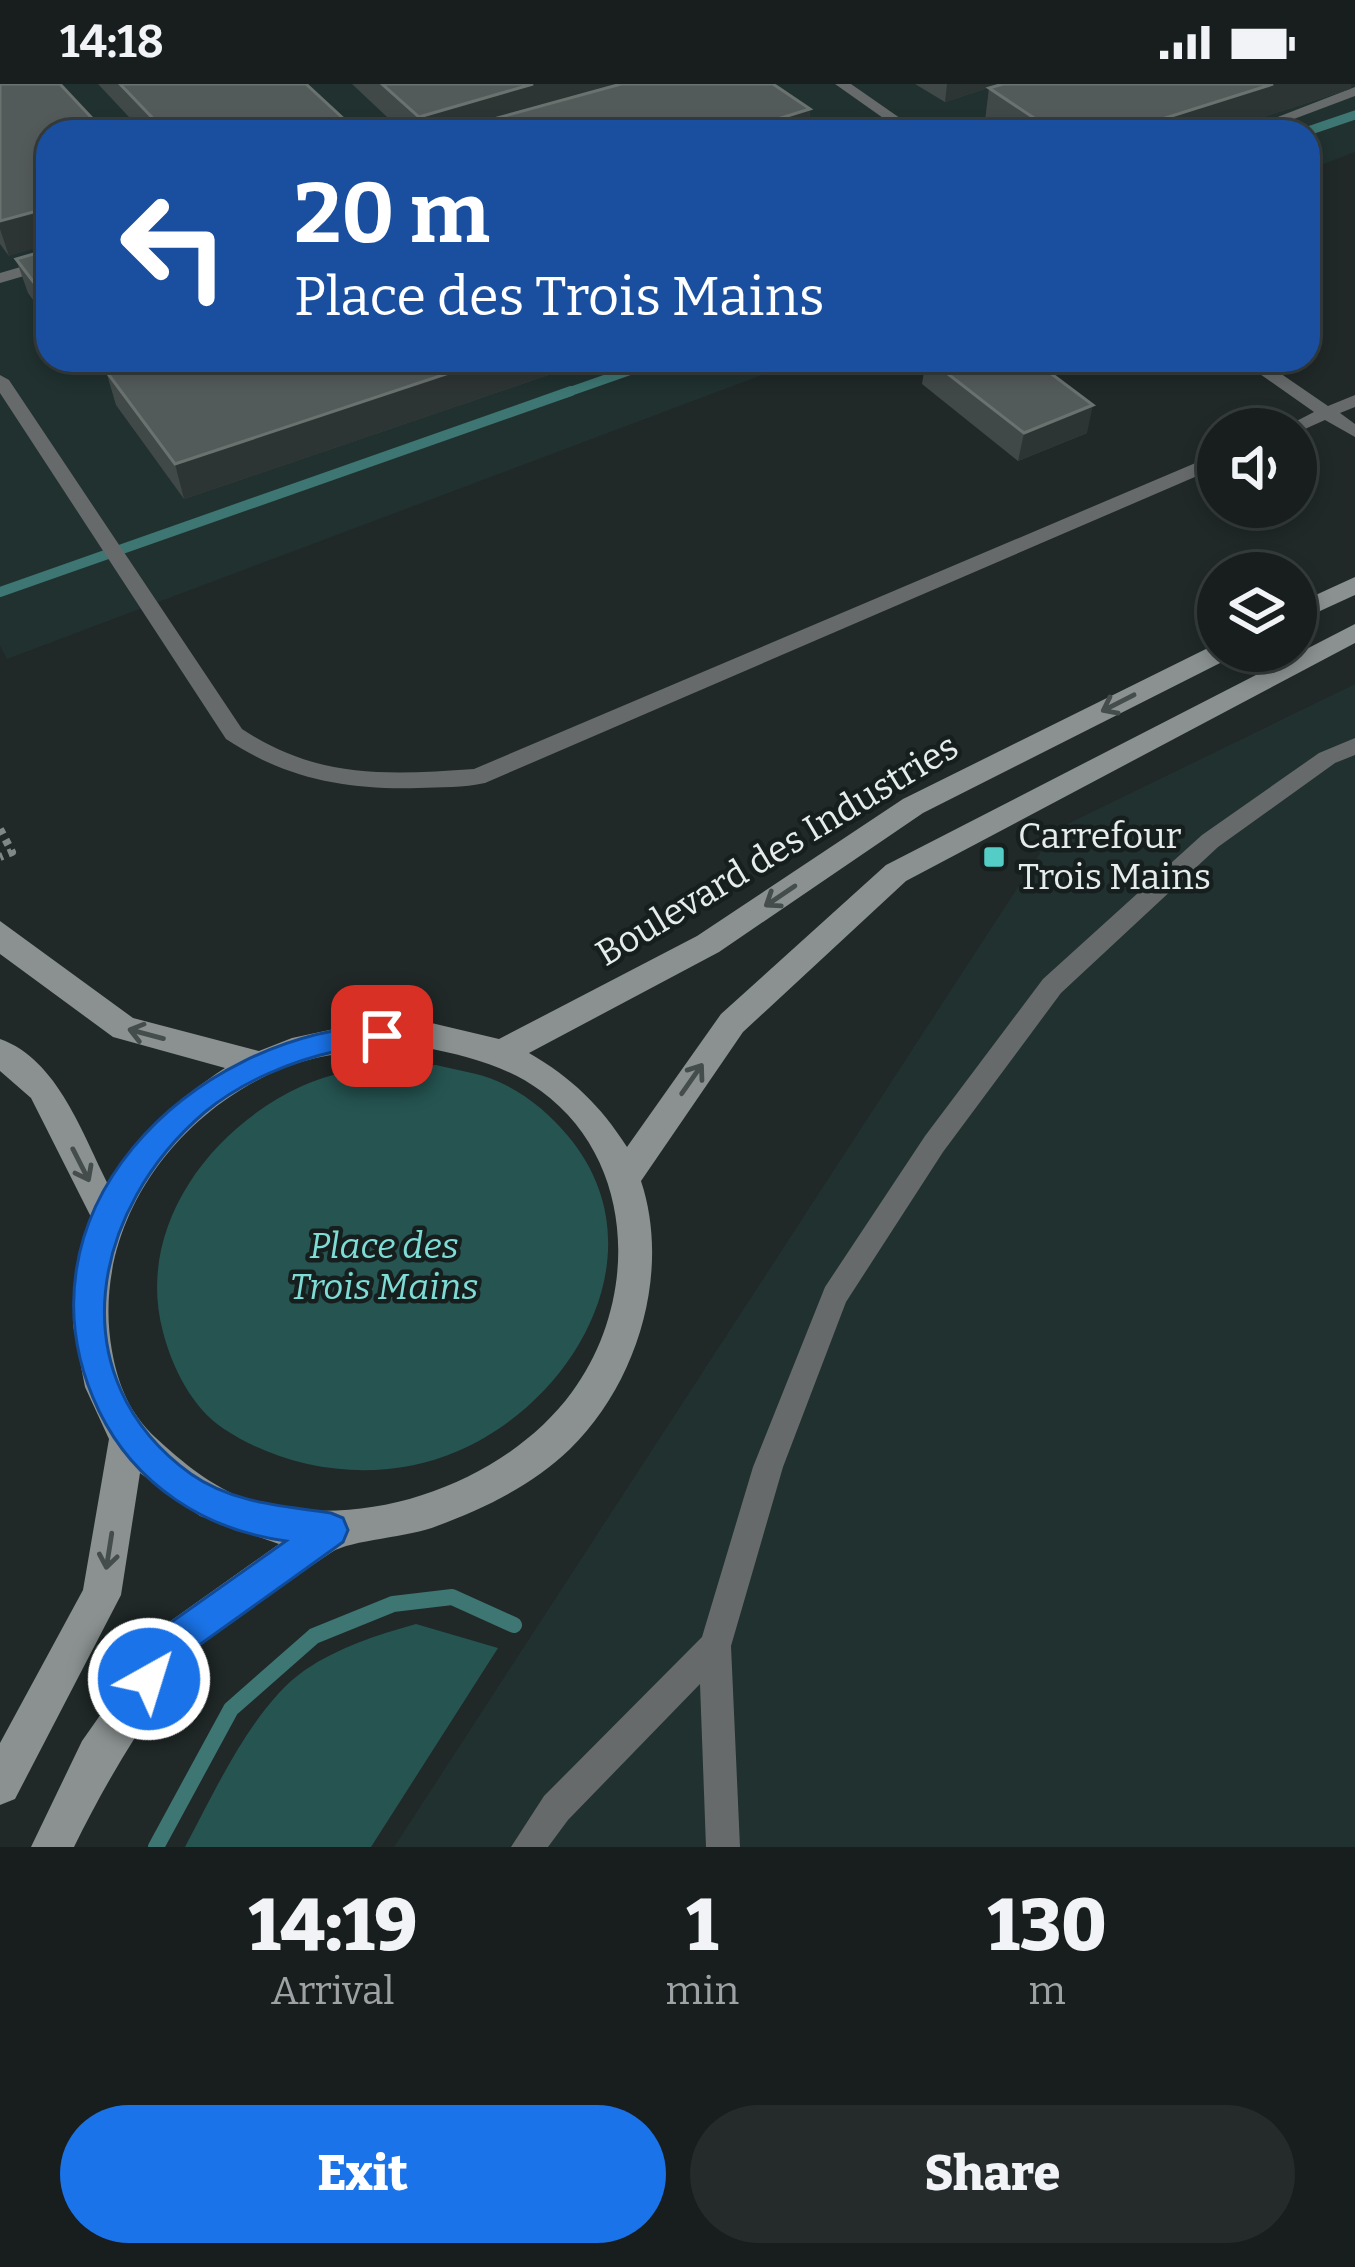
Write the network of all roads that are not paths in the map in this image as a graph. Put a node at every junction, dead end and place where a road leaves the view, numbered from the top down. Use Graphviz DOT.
graph roads {
  1 [pos="842,84"];
  2 [pos="1355,91"];
  3 [pos="895,120"];
  4 [pos="1278,120"];
  5 [pos="36,268"];
  6 [pos="0,278"];
  7 [pos="1267,372"];
  8 [pos="0,380"];
  9 [pos="1355,400"];
  10 [pos="1327,413"];
  11 [pos="1317,417"];
  12 [pos="1355,432"];
  13 [pos="1197,469"];
  14 [pos="1355,585"];
  15 [pos="1317,604"];
  16 [pos="1355,632"];
  17 [pos="1197,664"];
  18 [pos="1355,746"];
  19 [pos="0,932"];
  20 [pos="0,1052"];
  21 [pos="501,1053"];
  22 [pos="259,1064"];
  23 [pos="626,1175"];
  24 [pos="107,1215"];
  25 [pos="128,1435"];
  26 [pos="331,1530"];
  27 [pos="715,1646"];
  28 [pos="0,1784"];
  29 [pos="52,1847"];
  30 [pos="528,1847"];
  31 [pos="723,1847"];
  1 -- 3 [label="lane"];
  2 -- 4 [label="lane"];
  5 -- 6 [label="lane"];
  7 -- 10 [label="lane"];
  8 -- 13 [label="lane"];
  9 -- 10 [label="lane"];
  10 -- 11 [label="lane"];
  10 -- 12 [label="lane"];
  14 -- 15 [label="main road"];
  23 -- 16 [label="main road, one-way"];
  17 -- 21 [label="main road, Boulevard des Industries, one-way"];
  18 -- 27 [label="lane"];
  22 -- 19 [label="main road, one-way"];
  20 -- 24 [label="main road, one-way"];
  21 -- 22 [label="main road"];
  21 -- 23 [label="main road"];
  22 -- 24 [label="main road"];
  23 -- 26 [label="main road"];
  24 -- 25 [label="main road"];
  25 -- 26 [label="main road"];
  25 -- 28 [label="main road, one-way"];
  26 -- 29 [label="main road"];
  27 -- 30 [label="lane"];
  27 -- 31 [label="lane"];
}
